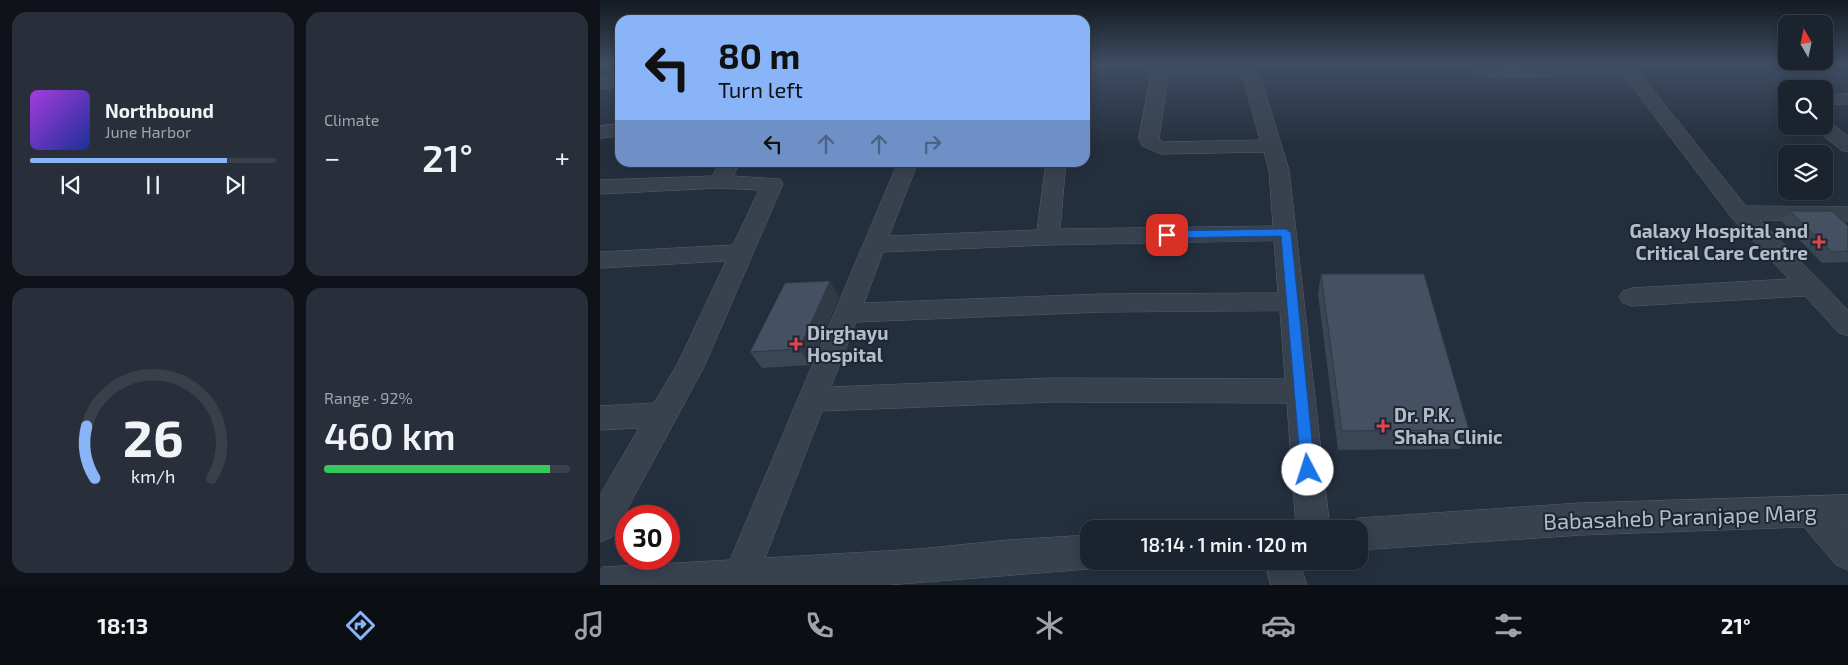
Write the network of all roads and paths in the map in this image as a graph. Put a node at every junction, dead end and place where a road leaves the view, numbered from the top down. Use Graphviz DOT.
graph roads {
  1 [pos="1156,91"];
  2 [pos="1256,91"];
  3 [pos="1648,91"];
  4 [pos="1848,99"];
  5 [pos="1833,100"];
  6 [pos="615,130"];
  7 [pos="600,132"];
  8 [pos="1833,134"];
  9 [pos="1272,146"];
  10 [pos="1848,146"];
  11 [pos="906,167"];
  12 [pos="1055,167"];
  13 [pos="725,172"];
  14 [pos="600,187"];
  15 [pos="1740,213"];
  16 [pos="1848,214"];
  17 [pos="1286,233"];
  18 [pos="1048,237"];
  19 [pos="874,246"];
  20 [pos="743,252"];
  21 [pos="600,260"];
  22 [pos="1809,287"];
  23 [pos="1632,297"];
  24 [pos="1292,302"];
  25 [pos="846,313"];
  26 [pos="1848,326"];
  27 [pos="1301,391"];
  28 [pos="811,400"];
  29 [pos="663,415"];
  30 [pos="600,418"];
  31 [pos="1848,510"];
  32 [pos="1812,512"];
  33 [pos="1312,520"];
  34 [pos="600,526"];
  35 [pos="1368,533"];
  36 [pos="1080,553"];
  37 [pos="1848,553"];
  38 [pos="1285,570"];
  39 [pos="741,576"];
  40 [pos="919,576"];
  41 [pos="604,585"];
  42 [pos="1290,585"];
  1 -- 9 [label="street"];
  2 -- 9 [label="street"];
  3 -- 15 [label="street"];
  4 -- 5 [label="street"];
  6 -- 7 [label="street"];
  8 -- 10 [label="street"];
  9 -- 17 [label="street"];
  11 -- 19 [label="street"];
  12 -- 18 [label="street"];
  13 -- 14 [label="street"];
  13 -- 20 [label="street"];
  15 -- 16 [label="street"];
  15 -- 22 [label="street"];
  17 -- 18 [label="street"];
  17 -- 24 [label="street"];
  18 -- 19 [label="street"];
  19 -- 25 [label="street"];
  20 -- 21 [label="street"];
  20 -- 29 [label="street"];
  22 -- 23 [label="street"];
  22 -- 26 [label="street"];
  24 -- 25 [label="street"];
  24 -- 27 [label="street"];
  25 -- 28 [label="street"];
  27 -- 28 [label="street"];
  27 -- 33 [label="street"];
  28 -- 39 [label="street"];
  29 -- 30 [label="street"];
  29 -- 34 [label="street"];
  31 -- 32 [label="street, Babasaheb Paranjape Marg"];
  32 -- 35 [label="street, Babasaheb Paranjape Marg"];
  32 -- 37 [label="street"];
  36 -- 40 [label="street"];
  38 -- 42 [label="street"];
  39 -- 40 [label="street"];
  39 -- 41 [label="street"];
}
